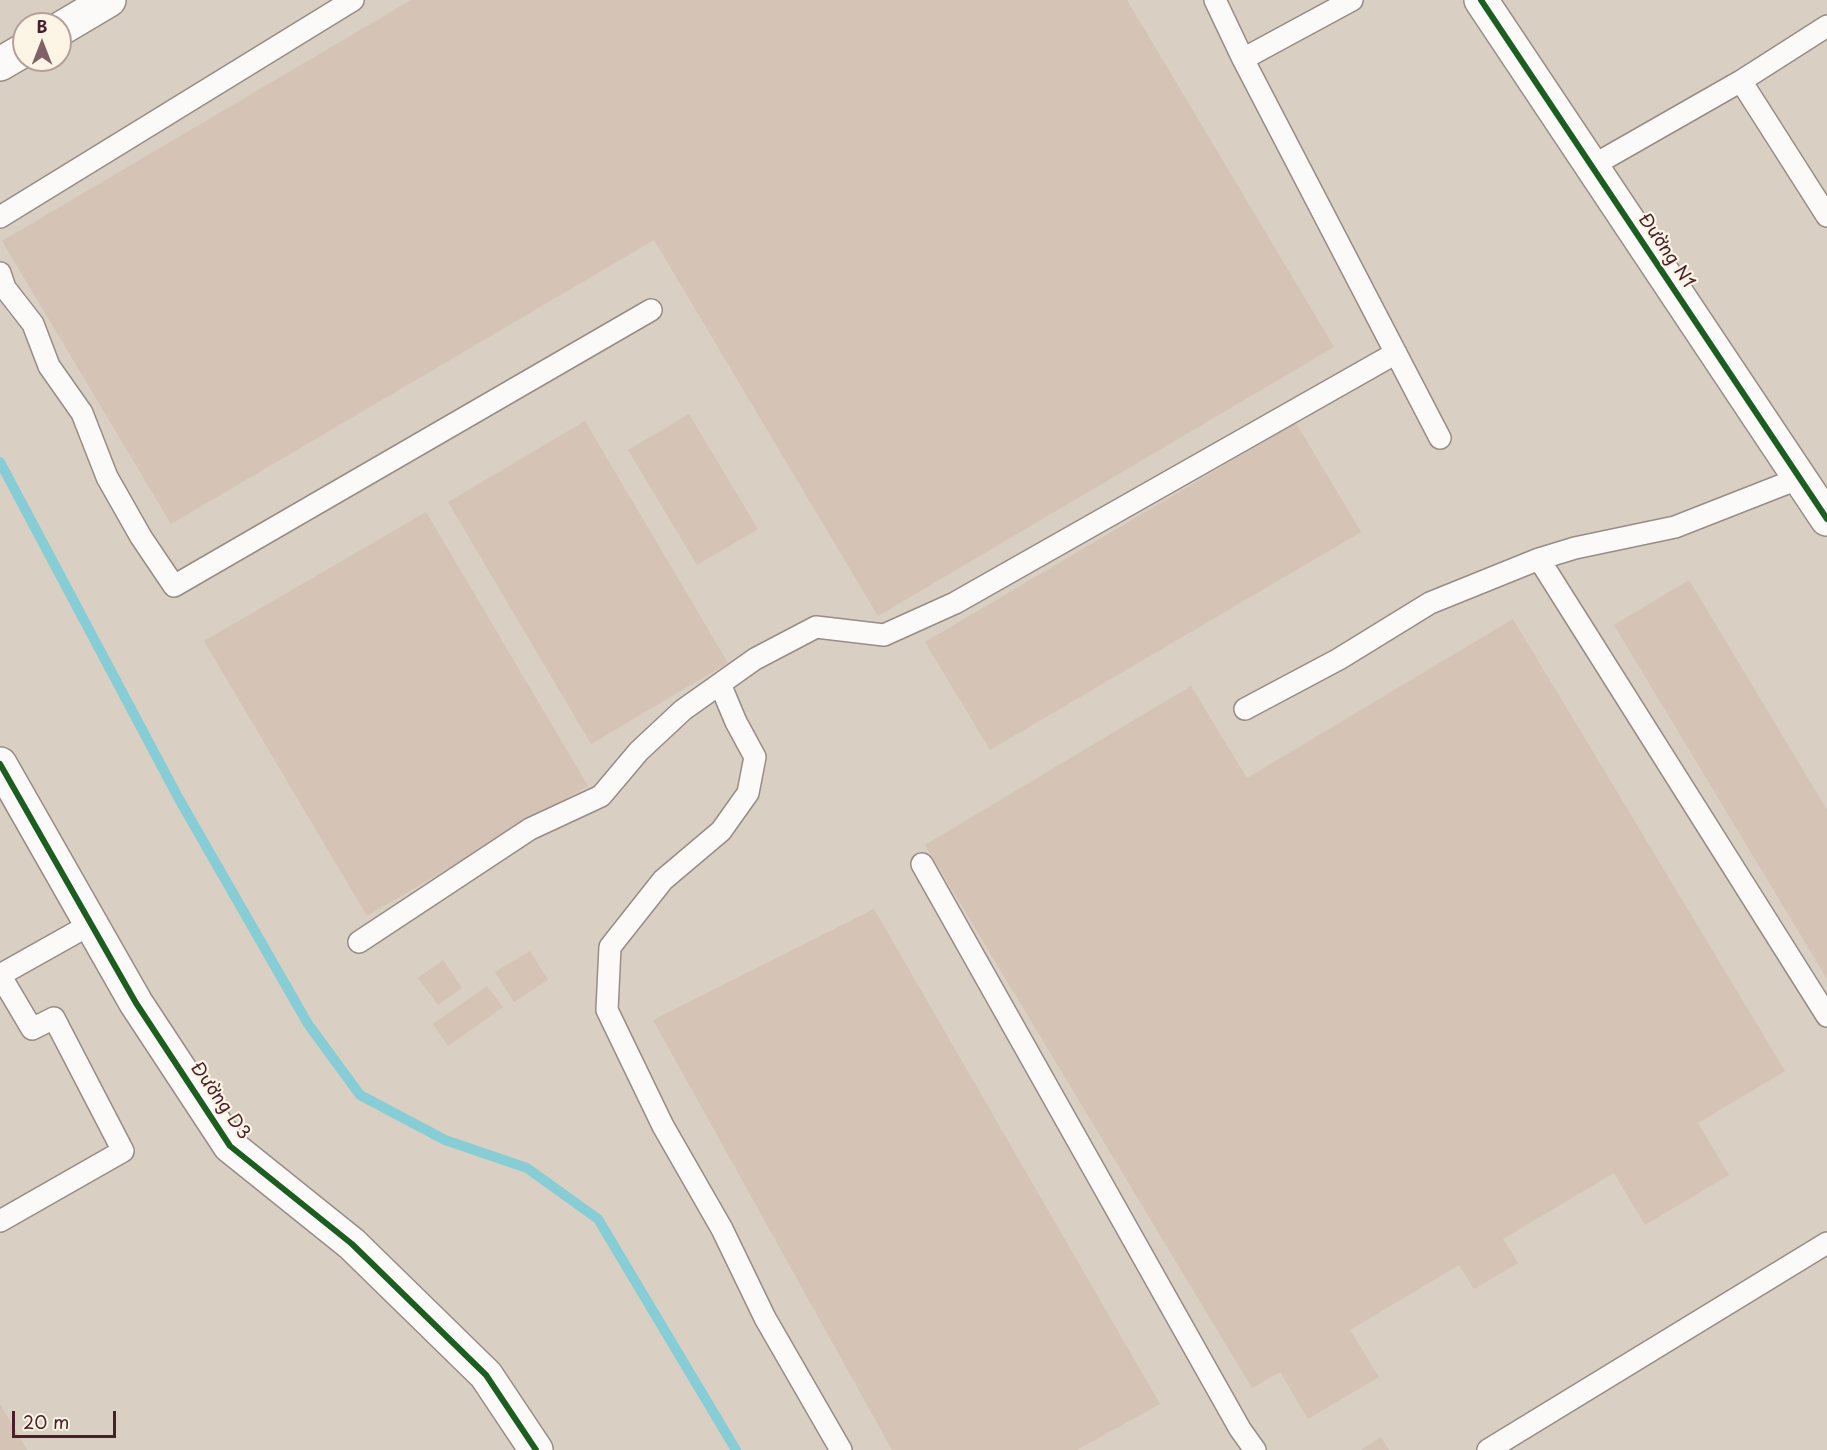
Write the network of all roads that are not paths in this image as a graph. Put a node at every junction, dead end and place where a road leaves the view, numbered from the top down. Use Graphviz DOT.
graph roads {
  1 [pos="109,0"];
  2 [pos="353,0"];
  3 [pos="1215,0"];
  4 [pos="1352,0"];
  5 [pos="1480,0"];
  6 [pos="72,22"];
  7 [pos="1827,26"];
  8 [pos="1243,59"];
  9 [pos="1741,81"];
  10 [pos="1592,166"];
  11 [pos="1827,216"];
  12 [pos="0,217"];
  13 [pos="0,273"];
  14 [pos="651,310"];
  15 [pos="1396,353"];
  16 [pos="1440,438"];
  17 [pos="1800,478"];
  18 [pos="1827,519"];
  19 [pos="1539,559"];
  20 [pos="720,684"];
  21 [pos="1245,709"];
  22 [pos="0,764"];
  23 [pos="922,864"];
  24 [pos="91,924"];
  25 [pos="359,942"];
  26 [pos="0,975"];
  27 [pos="1827,1016"];
  28 [pos="0,1221"];
  29 [pos="1827,1243"];
  30 [pos="536,1450"];
  31 [pos="841,1450"];
  32 [pos="1255,1450"];
  33 [pos="1488,1450"];
  1 -- 6 [label="street"];
  2 -- 12 [label="lane"];
  3 -- 8 [label="lane"];
  4 -- 8 [label="lane"];
  5 -- 10 [label="street, Đường N1"];
  7 -- 9 [label="lane"];
  8 -- 15 [label="lane"];
  9 -- 10 [label="lane"];
  9 -- 11 [label="lane"];
  10 -- 17 [label="street, Đường N1"];
  13 -- 14 [label="lane"];
  15 -- 16 [label="lane"];
  15 -- 20 [label="lane"];
  17 -- 18 [label="street, Đường N1"];
  17 -- 19 [label="lane"];
  19 -- 21 [label="lane"];
  19 -- 27 [label="lane"];
  20 -- 25 [label="lane"];
  20 -- 31 [label="lane"];
  22 -- 24 [label="street, Đường D3"];
  23 -- 32 [label="lane"];
  24 -- 26 [label="lane"];
  24 -- 30 [label="street, Đường D3"];
  26 -- 28 [label="lane"];
  29 -- 33 [label="lane"];
}
